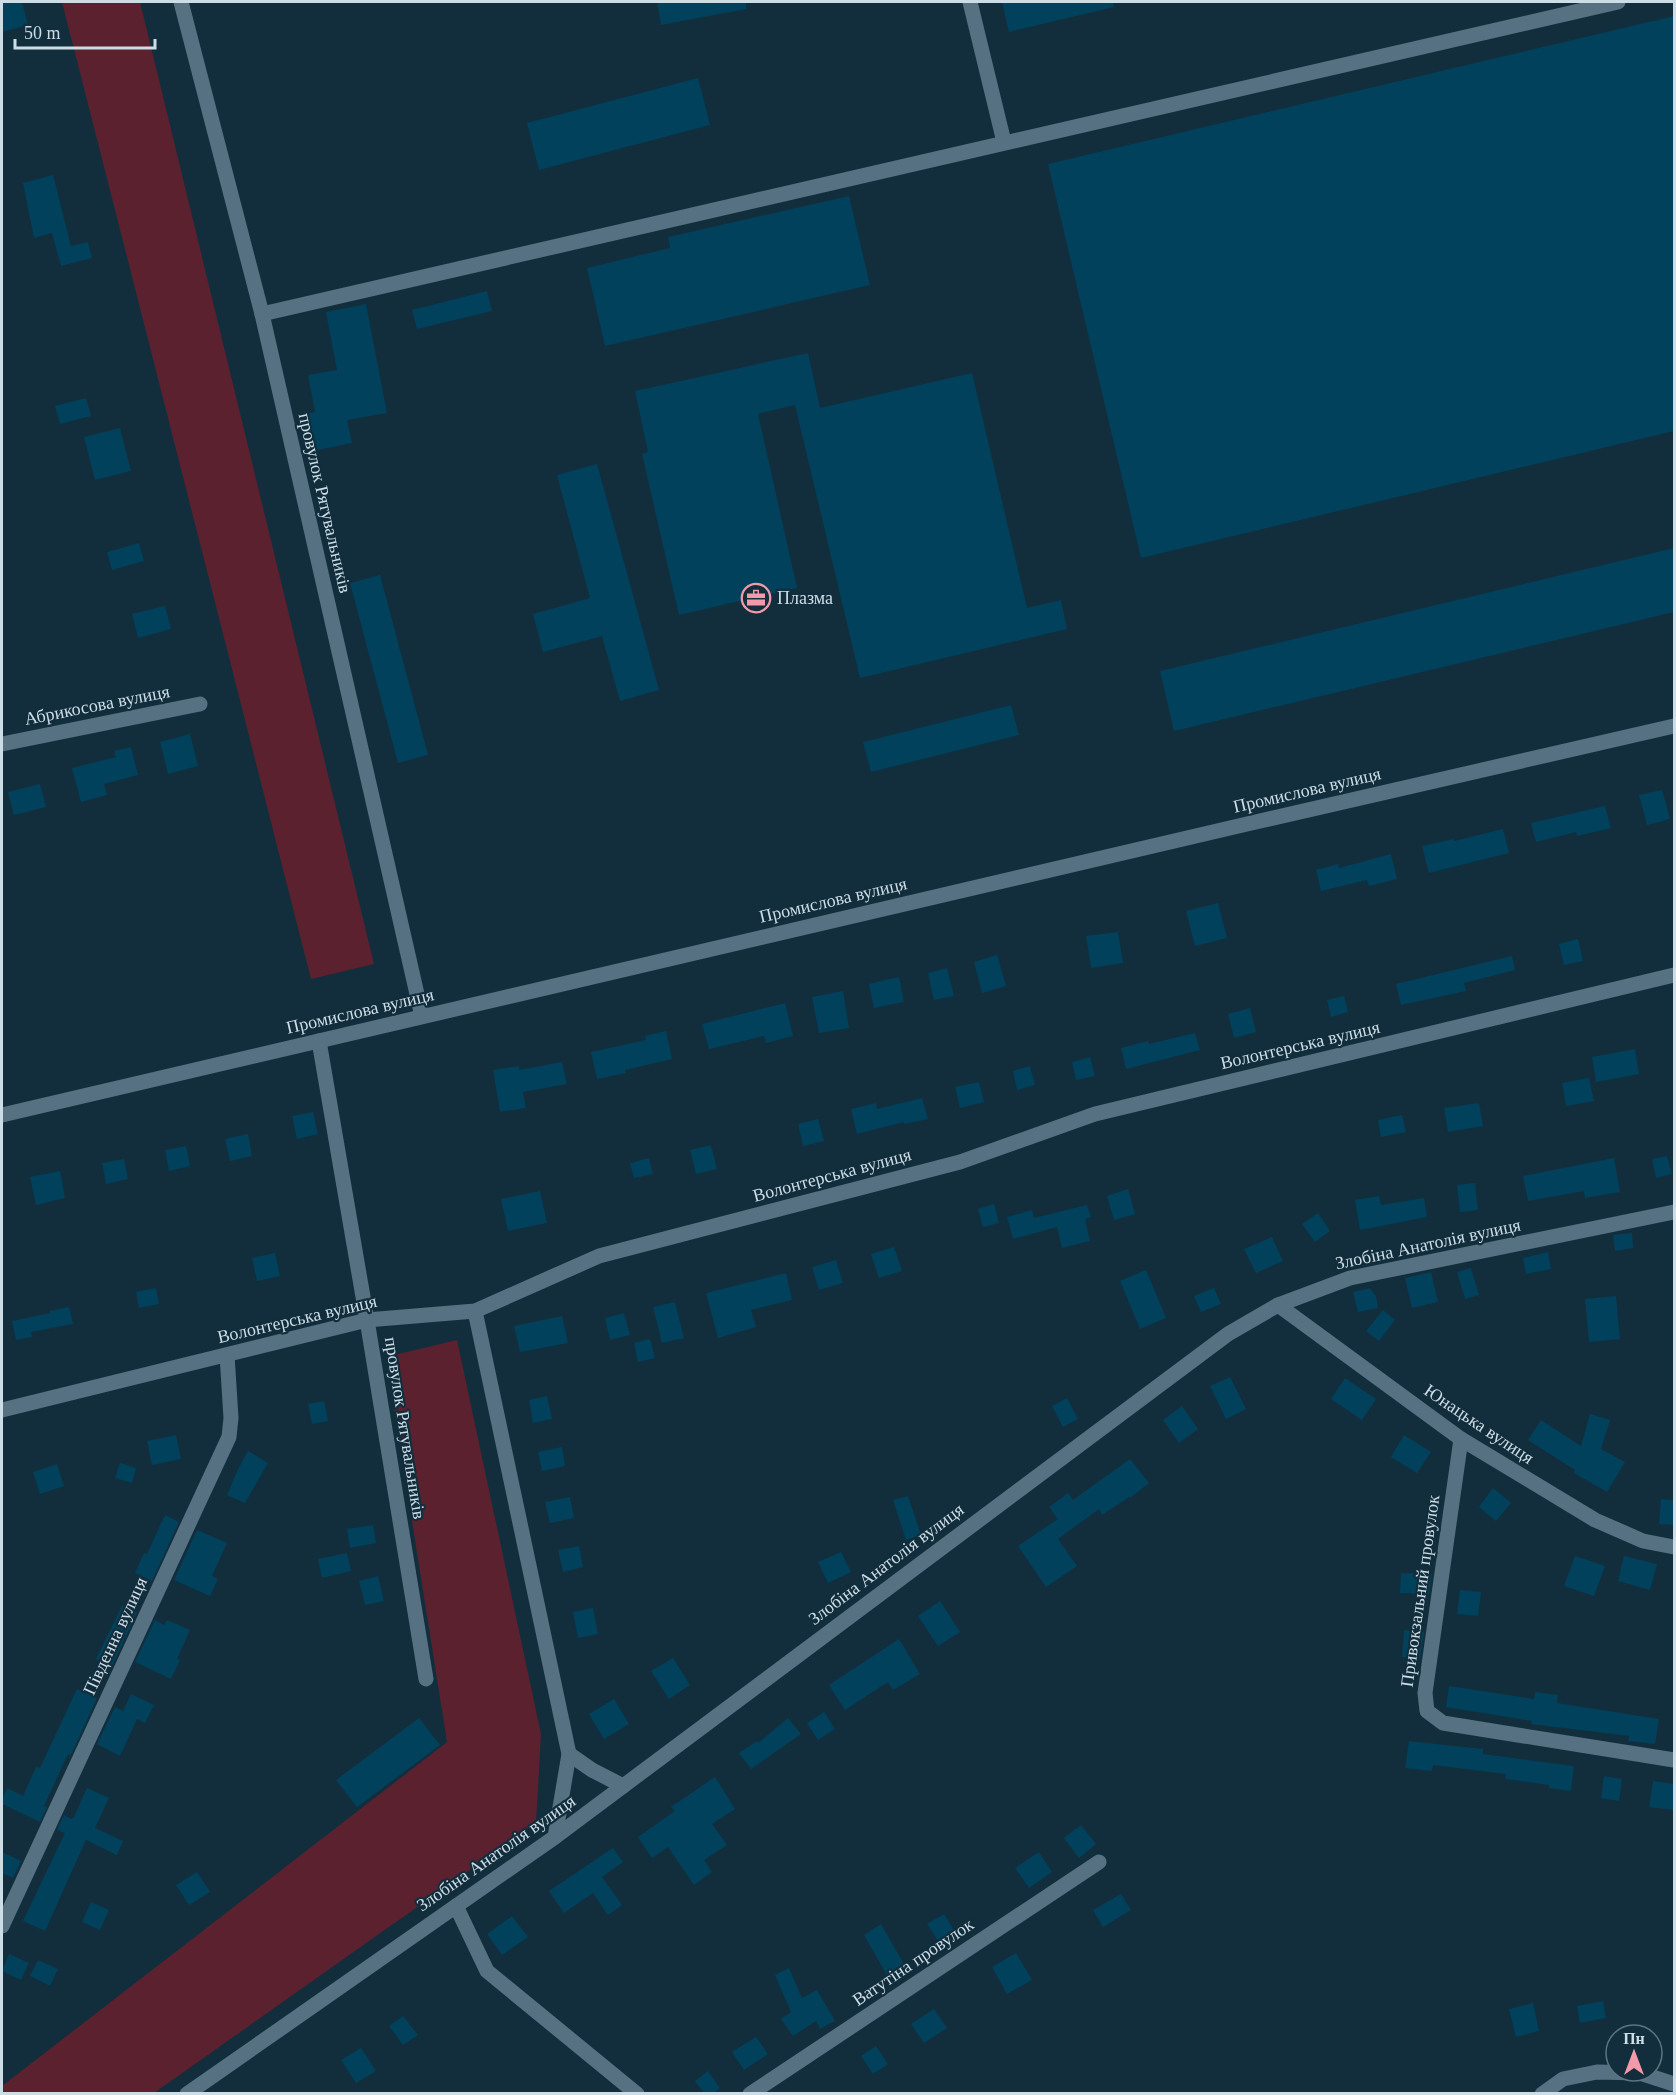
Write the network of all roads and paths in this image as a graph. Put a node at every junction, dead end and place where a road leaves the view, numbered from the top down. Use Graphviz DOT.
graph roads {
  1 [pos="181,2"];
  2 [pos="970,2"];
  3 [pos="1618,2"];
  4 [pos="1004,142"];
  5 [pos="262,314"];
  6 [pos="201,704"];
  7 [pos="1674,726"];
  8 [pos="2,744"];
  9 [pos="1674,975"];
  10 [pos="422,1016"];
  11 [pos="319,1041"];
  12 [pos="2,1115"];
  13 [pos="1674,1212"];
  14 [pos="1278,1305"];
  15 [pos="475,1311"];
  16 [pos="367,1320"];
  17 [pos="227,1355"];
  18 [pos="2,1410"];
  19 [pos="1461,1439"];
  20 [pos="1674,1547"];
  21 [pos="426,1679"];
  22 [pos="569,1754"];
  23 [pos="1674,1760"];
  24 [pos="623,1786"];
  25 [pos="555,1837"];
  26 [pos="1098,1862"];
  27 [pos="456,1906"];
  28 [pos="2,1926"];
  29 [pos="1674,2084"];
  30 [pos="187,2094"];
  31 [pos="637,2094"];
  32 [pos="750,2094"];
  33 [pos="1542,2094"];
  1 -- 5 [label="street, провулок Рятувальників"];
  2 -- 4 [label="street"];
  3 -- 4 [label="street"];
  4 -- 5 [label="street"];
  5 -- 10 [label="street, провулок Рятувальників"];
  6 -- 8 [label="street, Абрикосова вулиця"];
  7 -- 10 [label="street, Промислова вулиця"];
  9 -- 15 [label="street, Волонтерська вулиця"];
  10 -- 11 [label="street, Промислова вулиця"];
  11 -- 12 [label="street, Промислова вулиця"];
  11 -- 16 [label="street, провулок Рятувальників"];
  13 -- 14 [label="street, Злобіна Анатолія вулиця"];
  14 -- 19 [label="street, Юнацька вулиця"];
  14 -- 24 [label="street, Злобіна Анатолія вулиця"];
  15 -- 16 [label="street, Волонтерська вулиця"];
  15 -- 22 [label="street"];
  16 -- 17 [label="street, Волонтерська вулиця"];
  16 -- 21 [label="street, провулок Рятувальників"];
  17 -- 18 [label="street, Волонтерська вулиця"];
  17 -- 28 [label="street, Південна вулиця"];
  19 -- 20 [label="street, Юнацька вулиця"];
  19 -- 23 [label="street, Привокзальний провулок"];
  22 -- 24 [label="street"];
  22 -- 25 [label="street"];
  24 -- 25 [label="street, Злобіна Анатолія вулиця"];
  25 -- 27 [label="street, Злобіна Анатолія вулиця"];
  26 -- 32 [label="street, Ватутіна провулок"];
  27 -- 30 [label="street, Злобіна Анатолія вулиця"];
  27 -- 31 [label="street"];
  29 -- 33 [label="street"];
}
